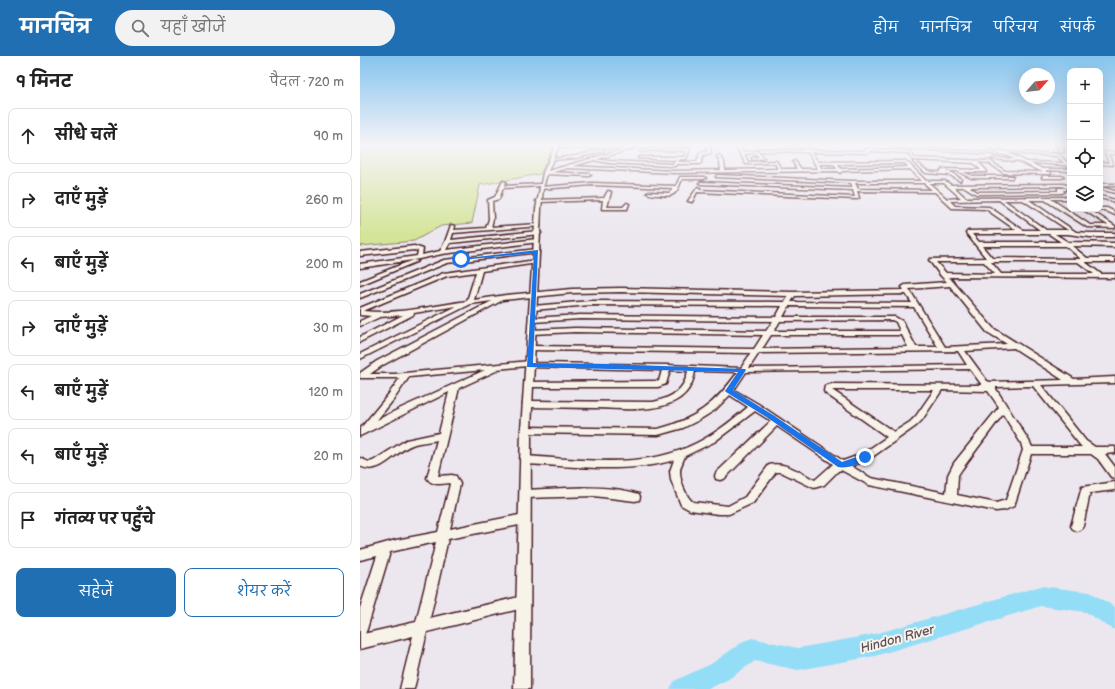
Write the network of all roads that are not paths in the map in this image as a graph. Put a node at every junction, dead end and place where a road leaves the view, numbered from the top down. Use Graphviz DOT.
graph roads {
  1 [pos="705,175"];
  2 [pos="545,176"];
  3 [pos="563,176"];
  4 [pos="701,176"];
  5 [pos="714,176"];
  6 [pos="841,176"];
  7 [pos="919,176"];
  8 [pos="953,176"];
  9 [pos="968,176"];
  10 [pos="1062,176"];
  11 [pos="867,177"];
  12 [pos="757,178"];
  13 [pos="896,178"];
  14 [pos="1067,178"];
  15 [pos="808,180"];
  16 [pos="960,180"];
  17 [pos="842,181"];
  18 [pos="853,182"];
  19 [pos="870,182"];
  20 [pos="900,182"];
  21 [pos="925,182"];
  22 [pos="701,183"];
  23 [pos="1103,185"];
  24 [pos="1115,185"];
  25 [pos="541,186"];
  26 [pos="754,186"];
  27 [pos="951,186"];
  28 [pos="559,187"];
  29 [pos="678,187"];
  30 [pos="808,188"];
  31 [pos="1067,188"];
  32 [pos="576,189"];
  33 [pos="1103,189"];
  34 [pos="855,190"];
  35 [pos="906,190"];
  36 [pos="935,191"];
  37 [pos="609,192"];
  38 [pos="696,192"];
  39 [pos="1115,192"];
  40 [pos="649,193"];
  41 [pos="751,194"];
  42 [pos="807,196"];
  43 [pos="1103,198"];
  44 [pos="606,199"];
  45 [pos="965,199"];
  46 [pos="978,199"];
  47 [pos="1000,199"];
  48 [pos="1024,199"];
  49 [pos="1047,199"];
  50 [pos="1067,199"];
  51 [pos="573,200"];
  52 [pos="946,200"];
  53 [pos="538,201"];
  54 [pos="690,201"];
  55 [pos="1103,202"];
  56 [pos="1115,202"];
  57 [pos="627,204"];
  58 [pos="987,208"];
  59 [pos="1103,210"];
  60 [pos="1106,210"];
  61 [pos="1115,210"];
  62 [pos="1089,212"];
  63 [pos="1115,214"];
  64 [pos="1115,227"];
  65 [pos="488,229"];
  66 [pos="1022,232"];
  67 [pos="1048,232"];
  68 [pos="1076,233"];
  69 [pos="1115,236"];
  70 [pos="537,238"];
  71 [pos="448,242"];
  72 [pos="978,244"];
  73 [pos="1067,244"];
  74 [pos="1115,245"];
  75 [pos="442,252"];
  76 [pos="360,254"];
  77 [pos="428,255"];
  78 [pos="419,257"];
  79 [pos="988,260"];
  80 [pos="1082,260"];
  81 [pos="1115,260"];
  82 [pos="536,262"];
  83 [pos="360,266"];
  84 [pos="480,269"];
  85 [pos="943,275"];
  86 [pos="999,275"];
  87 [pos="1100,276"];
  88 [pos="1115,276"];
  89 [pos="360,283"];
  90 [pos="951,284"];
  91 [pos="907,292"];
  92 [pos="534,294"];
  93 [pos="794,294"];
  94 [pos="360,296"];
  95 [pos="506,297"];
  96 [pos="470,302"];
  97 [pos="915,305"];
  98 [pos="787,306"];
  99 [pos="533,308"];
  100 [pos="419,310"];
  101 [pos="360,311"];
  102 [pos="380,315"];
  103 [pos="778,319"];
  104 [pos="533,320"];
  105 [pos="360,324"];
  106 [pos="532,332"];
  107 [pos="768,333"];
  108 [pos="905,333"];
  109 [pos="360,340"];
  110 [pos="1016,346"];
  111 [pos="531,348"];
  112 [pos="960,348"];
  113 [pos="913,349"];
  114 [pos="943,349"];
  115 [pos="756,351"];
  116 [pos="360,357"];
  117 [pos="530,364"];
  118 [pos="500,366"];
  119 [pos="667,367"];
  120 [pos="973,367"];
  121 [pos="692,368"];
  122 [pos="743,370"];
  123 [pos="406,375"];
  124 [pos="361,376"];
  125 [pos="1115,380"];
  126 [pos="1073,382"];
  127 [pos="529,384"];
  128 [pos="1035,384"];
  129 [pos="455,387"];
  130 [pos="940,387"];
  131 [pos="991,387"];
  132 [pos="729,391"];
  133 [pos="527,404"];
  134 [pos="755,406"];
  135 [pos="1004,407"];
  136 [pos="777,421"];
  137 [pos="526,430"];
  138 [pos="362,432"];
  139 [pos="443,436"];
  140 [pos="894,438"];
  141 [pos="1115,450"];
  142 [pos="1028,451"];
  143 [pos="1093,451"];
  144 [pos="681,454"];
  145 [pos="525,460"];
  146 [pos="360,462"];
  147 [pos="841,465"];
  148 [pos="1115,474"];
  149 [pos="720,476"];
  150 [pos="1115,486"];
  151 [pos="525,494"];
  152 [pos="635,497"];
  153 [pos="951,498"];
  154 [pos="524,520"];
  155 [pos="1076,526"];
  156 [pos="442,536"];
  157 [pos="385,548"];
  158 [pos="360,555"];
  159 [pos="523,602"];
  160 [pos="421,628"];
  161 [pos="360,629"];
  162 [pos="360,642"];
  163 [pos="408,689"];
  164 [pos="522,689"];
  1 -- 22 [label="street"];
  2 -- 25 [label="street"];
  3 -- 28 [label="street"];
  4 -- 29 [label="street"];
  5 -- 12 [label="street"];
  6 -- 17 [label="street"];
  7 -- 21 [label="street"];
  8 -- 16 [label="street"];
  9 -- 10 [label="street"];
  10 -- 14 [label="street"];
  11 -- 19 [label="street"];
  12 -- 15 [label="street"];
  12 -- 26 [label="street"];
  13 -- 20 [label="street"];
  15 -- 17 [label="street"];
  15 -- 30 [label="street"];
  17 -- 18 [label="street"];
  18 -- 19 [label="street"];
  18 -- 34 [label="street"];
  19 -- 20 [label="street"];
  20 -- 21 [label="street"];
  20 -- 35 [label="street"];
  21 -- 27 [label="street"];
  21 -- 36 [label="street"];
  22 -- 26 [label="street"];
  22 -- 38 [label="street"];
  23 -- 24 [label="street"];
  25 -- 28 [label="street"];
  25 -- 53 [label="street"];
  25 -- 65 [label="street"];
  26 -- 30 [label="street"];
  26 -- 41 [label="street"];
  27 -- 31 [label="street"];
  27 -- 45 [label="street"];
  28 -- 32 [label="street"];
  29 -- 32 [label="street"];
  29 -- 40 [label="street"];
  30 -- 34 [label="street"];
  30 -- 42 [label="street"];
  32 -- 51 [label="street"];
  33 -- 39 [label="street"];
  34 -- 35 [label="street"];
  34 -- 42 [label="street"];
  35 -- 36 [label="street"];
  36 -- 52 [label="street"];
  37 -- 44 [label="street"];
  38 -- 41 [label="street"];
  38 -- 54 [label="street"];
  41 -- 42 [label="street"];
  43 -- 56 [label="street"];
  44 -- 51 [label="street"];
  44 -- 57 [label="street"];
  45 -- 46 [label="street"];
  45 -- 52 [label="street"];
  46 -- 47 [label="street"];
  46 -- 58 [label="street"];
  47 -- 48 [label="street"];
  47 -- 67 [label="street"];
  48 -- 49 [label="street"];
  48 -- 68 [label="street"];
  49 -- 50 [label="street"];
  49 -- 64 [label="street"];
  51 -- 53 [label="street"];
  52 -- 58 [label="street"];
  53 -- 70 [label="street"];
  55 -- 56 [label="street"];
  58 -- 66 [label="street"];
  59 -- 60 [label="street"];
  60 -- 61 [label="street"];
  60 -- 63 [label="street"];
  62 -- 64 [label="street"];
  65 -- 70 [label="street"];
  65 -- 71 [label="street"];
  66 -- 67 [label="street"];
  66 -- 72 [label="street"];
  67 -- 68 [label="street"];
  67 -- 73 [label="street"];
  68 -- 69 [label="street"];
  70 -- 71 [label="street"];
  70 -- 75 [label="street"];
  70 -- 82 [label="street"];
  70 -- 94 [label="street"];
  71 -- 75 [label="street"];
  72 -- 73 [label="street"];
  72 -- 79 [label="street"];
  73 -- 74 [label="street"];
  73 -- 80 [label="street"];
  75 -- 77 [label="street"];
  76 -- 78 [label="street"];
  77 -- 78 [label="street"];
  77 -- 89 [label="street"];
  78 -- 83 [label="street"];
  79 -- 80 [label="street"];
  79 -- 85 [label="street"];
  79 -- 86 [label="street"];
  80 -- 81 [label="street"];
  80 -- 87 [label="street"];
  82 -- 84 [label="street"];
  82 -- 92 [label="street"];
  84 -- 96 [label="street"];
  84 -- 101 [label="street"];
  85 -- 86 [label="street"];
  85 -- 90 [label="street"];
  86 -- 87 [label="street"];
  87 -- 88 [label="street"];
  90 -- 91 [label="street"];
  90 -- 110 [label="street"];
  91 -- 93 [label="street"];
  91 -- 97 [label="street"];
  92 -- 93 [label="street"];
  92 -- 95 [label="street"];
  92 -- 99 [label="street"];
  93 -- 98 [label="street"];
  95 -- 96 [label="street"];
  95 -- 124 [label="street"];
  96 -- 100 [label="street"];
  96 -- 116 [label="street"];
  97 -- 98 [label="street"];
  97 -- 114 [label="street"];
  98 -- 99 [label="street"];
  98 -- 103 [label="street"];
  99 -- 104 [label="street"];
  100 -- 102 [label="street"];
  100 -- 109 [label="street"];
  101 -- 102 [label="street"];
  102 -- 105 [label="street"];
  103 -- 104 [label="street"];
  103 -- 107 [label="street"];
  103 -- 108 [label="street"];
  104 -- 106 [label="street"];
  106 -- 107 [label="street"];
  106 -- 111 [label="street"];
  107 -- 108 [label="street"];
  107 -- 115 [label="street"];
  108 -- 113 [label="street"];
  110 -- 112 [label="street"];
  110 -- 126 [label="street"];
  111 -- 115 [label="street"];
  111 -- 117 [label="street"];
  112 -- 114 [label="street"];
  112 -- 120 [label="street"];
  113 -- 114 [label="street"];
  113 -- 115 [label="street"];
  115 -- 122 [label="street"];
  117 -- 118 [label="street"];
  117 -- 119 [label="street"];
  117 -- 127 [label="street"];
  118 -- 123 [label="street"];
  118 -- 129 [label="street"];
  119 -- 121 [label="street"];
  119 -- 127 [label="street"];
  120 -- 122 [label="street"];
  120 -- 131 [label="street"];
  121 -- 122 [label="street"];
  121 -- 133 [label="street"];
  122 -- 132 [label="street"];
  123 -- 124 [label="street"];
  123 -- 138 [label="street"];
  125 -- 126 [label="street"];
  126 -- 128 [label="street"];
  127 -- 133 [label="street"];
  128 -- 131 [label="street"];
  128 -- 143 [label="street"];
  129 -- 138 [label="street"];
  129 -- 139 [label="street"];
  130 -- 131 [label="street"];
  130 -- 140 [label="street"];
  130 -- 140 [label="street"];
  131 -- 135 [label="street"];
  132 -- 134 [label="street"];
  132 -- 137 [label="street"];
  133 -- 137 [label="street"];
  134 -- 136 [label="street"];
  134 -- 144 [label="street"];
  135 -- 142 [label="street"];
  135 -- 153 [label="street"];
  136 -- 147 [label="street"];
  136 -- 149 [label="street"];
  137 -- 145 [label="street"];
  139 -- 146 [label="street"];
  139 -- 156 [label="street"];
  140 -- 147 [label="street"];
  141 -- 143 [label="street"];
  142 -- 143 [label="street"];
  142 -- 153 [label="street"];
  143 -- 148 [label="street"];
  144 -- 145 [label="street"];
  144 -- 147 [label="street"];
  145 -- 151 [label="street"];
  147 -- 153 [label="street"];
  150 -- 155 [label="street"];
  151 -- 152 [label="street"];
  151 -- 154 [label="street"];
  154 -- 156 [label="street"];
  154 -- 159 [label="street"];
  156 -- 157 [label="street"];
  156 -- 160 [label="street"];
  157 -- 158 [label="street"];
  157 -- 161 [label="street"];
  159 -- 160 [label="street"];
  159 -- 164 [label="street"];
  160 -- 162 [label="street"];
  160 -- 163 [label="street"];
}
